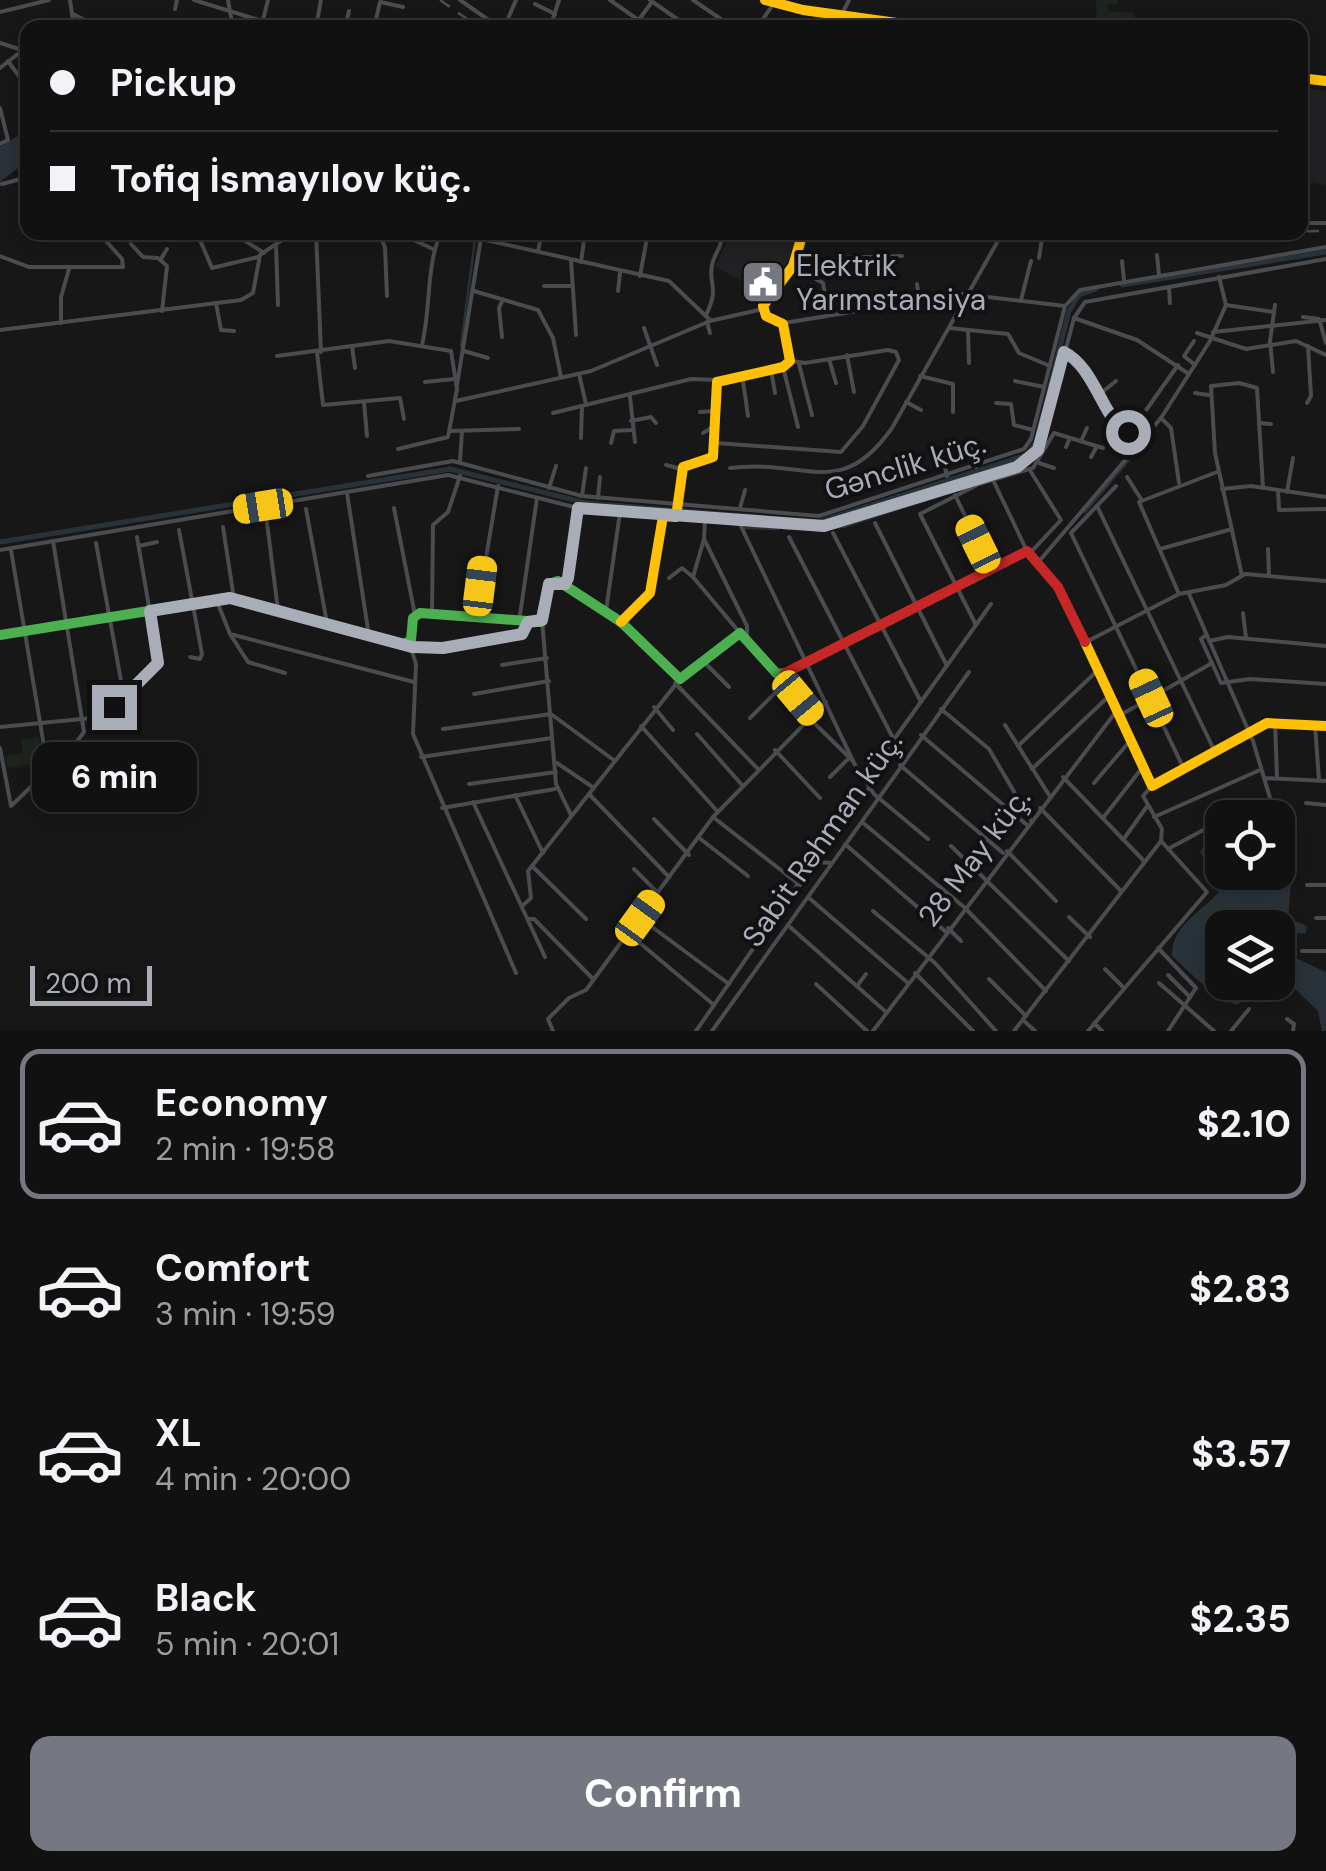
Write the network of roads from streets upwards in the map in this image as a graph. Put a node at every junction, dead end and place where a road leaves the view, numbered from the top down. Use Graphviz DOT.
graph roads {
  1 [pos="49,0"];
  2 [pos="70,0"];
  3 [pos="177,0"];
  4 [pos="194,0"];
  5 [pos="228,0"];
  6 [pos="268,0"];
  7 [pos="460,0"];
  8 [pos="476,0"];
  9 [pos="559,0"];
  10 [pos="610,0"];
  11 [pos="693,0"];
  12 [pos="386,1"];
  13 [pos="652,1"];
  14 [pos="769,1"];
  15 [pos="535,4"];
  16 [pos="403,7"];
  17 [pos="175,9"];
  18 [pos="229,9"];
  19 [pos="473,9"];
  20 [pos="349,11"];
  21 [pos="0,12"];
  22 [pos="74,14"];
  23 [pos="555,14"];
  24 [pos="263,18"];
  25 [pos="74,20"];
  26 [pos="85,20"];
  27 [pos="231,20"];
  28 [pos="268,20"];
  29 [pos="347,20"];
  30 [pos="489,20"];
  31 [pos="553,20"];
  32 [pos="639,20"];
  33 [pos="679,20"];
  34 [pos="722,20"];
  35 [pos="832,20"];
  36 [pos="20,51"];
  37 [pos="8,61"];
  38 [pos="0,68"];
  39 [pos="20,78"];
  40 [pos="0,108"];
  41 [pos="0,144"];
  42 [pos="105,240"];
  43 [pos="200,240"];
  44 [pos="244,240"];
  45 [pos="283,240"];
  46 [pos="313,240"];
  47 [pos="383,240"];
  48 [pos="413,240"];
  49 [pos="438,240"];
  50 [pos="480,240"];
  51 [pos="496,240"];
  52 [pos="540,240"];
  53 [pos="585,240"];
  54 [pos="647,240"];
  55 [pos="722,240"];
  56 [pos="802,240"];
  57 [pos="999,240"];
  58 [pos="1042,240"];
  59 [pos="131,244"];
  60 [pos="276,245"];
  61 [pos="1326,247"];
  62 [pos="167,249"];
  63 [pos="433,250"];
  64 [pos="538,251"];
  65 [pos="261,255"];
  66 [pos="1156,255"];
  67 [pos="0,256"];
  68 [pos="902,256"];
  69 [pos="1039,258"];
  70 [pos="161,259"];
  71 [pos="572,259"];
  72 [pos="1326,259"];
  73 [pos="1122,261"];
  74 [pos="581,262"];
  75 [pos="1031,262"];
  76 [pos="69,268"];
  77 [pos="797,268"];
  78 [pos="620,272"];
  79 [pos="1159,275"];
  80 [pos="640,276"];
  81 [pos="1219,277"];
  82 [pos="1124,280"];
  83 [pos="918,284"];
  84 [pos="544,286"];
  85 [pos="571,286"];
  86 [pos="1169,286"];
  87 [pos="618,290"];
  88 [pos="474,291"];
  89 [pos="825,295"];
  90 [pos="970,295"];
  91 [pos="388,296"];
  92 [pos="503,298"];
  93 [pos="920,298"];
  94 [pos="1022,300"];
  95 [pos="216,303"];
  96 [pos="1170,303"];
  97 [pos="278,304"];
  98 [pos="1275,305"];
  99 [pos="1065,306"];
  100 [pos="1226,306"];
  101 [pos="763,309"];
  102 [pos="162,311"];
  103 [pos="1274,312"];
  104 [pos="706,314"];
  105 [pos="1303,317"];
  106 [pos="1074,318"];
  107 [pos="1323,320"];
  108 [pos="709,322"];
  109 [pos="61,323"];
  110 [pos="783,324"];
  111 [pos="1273,327"];
  112 [pos="644,328"];
  113 [pos="948,328"];
  114 [pos="0,330"];
  115 [pos="234,330"];
  116 [pos="968,332"];
  117 [pos="1213,332"];
  118 [pos="710,333"];
  119 [pos="1196,333"];
  120 [pos="576,335"];
  121 [pos="933,336"];
  122 [pos="502,338"];
  123 [pos="940,340"];
  124 [pos="1194,340"];
  125 [pos="1210,341"];
  126 [pos="1326,343"];
  127 [pos="650,344"];
  128 [pos="422,345"];
  129 [pos="352,346"];
  130 [pos="1272,346"];
  131 [pos="1308,346"];
  132 [pos="464,351"];
  133 [pos="319,352"];
  134 [pos="1064,352"];
  135 [pos="847,355"];
  136 [pos="1326,355"];
  137 [pos="277,356"];
  138 [pos="488,358"];
  139 [pos="829,358"];
  140 [pos="969,363"];
  141 [pos="657,365"];
  142 [pos="786,365"];
  143 [pos="1178,365"];
  144 [pos="1195,365"];
  145 [pos="1050,366"];
  146 [pos="355,368"];
  147 [pos="1273,372"];
  148 [pos="579,374"];
  149 [pos="742,374"];
  150 [pos="1189,374"];
  151 [pos="920,376"];
  152 [pos="562,378"];
  153 [pos="718,380"];
  154 [pos="1015,381"];
  155 [pos="1116,381"];
  156 [pos="424,382"];
  157 [pos="456,382"];
  158 [pos="836,383"];
  159 [pos="1044,387"];
  160 [pos="854,392"];
  161 [pos="775,393"];
  162 [pos="1195,393"];
  163 [pos="1101,394"];
  164 [pos="1209,395"];
  165 [pos="630,397"];
  166 [pos="456,401"];
  167 [pos="364,402"];
  168 [pos="906,402"];
  169 [pos="996,402"];
  170 [pos="1307,403"];
  171 [pos="584,406"];
  172 [pos="921,410"];
  173 [pos="700,412"];
  174 [pos="715,412"];
  175 [pos="953,412"];
  176 [pos="554,413"];
  177 [pos="812,415"];
  178 [pos="748,416"];
  179 [pos="1160,418"];
  180 [pos="404,420"];
  181 [pos="631,421"];
  182 [pos="656,423"];
  183 [pos="1260,423"];
  184 [pos="1271,424"];
  185 [pos="715,426"];
  186 [pos="798,427"];
  187 [pos="1087,428"];
  188 [pos="519,429"];
  189 [pos="632,430"];
  190 [pos="1033,430"];
  191 [pos="450,431"];
  192 [pos="462,431"];
  193 [pos="703,433"];
  194 [pos="367,436"];
  195 [pos="580,438"];
  196 [pos="1070,438"];
  197 [pos="1081,441"];
  198 [pos="635,442"];
  199 [pos="611,443"];
  200 [pos="716,443"];
  201 [pos="972,444"];
  202 [pos="941,448"];
  203 [pos="1066,448"];
  204 [pos="398,449"];
  205 [pos="1091,457"];
  206 [pos="1293,458"];
  207 [pos="460,462"];
  208 [pos="1039,463"];
  209 [pos="1025,464"];
  210 [pos="666,465"];
  211 [pos="556,466"];
  212 [pos="586,468"];
  213 [pos="730,468"];
  214 [pos="976,468"];
  215 [pos="1054,468"];
  216 [pos="682,469"];
  217 [pos="1029,470"];
  218 [pos="1218,472"];
  219 [pos="368,476"];
  220 [pos="460,476"];
  221 [pos="947,476"];
  222 [pos="600,477"];
  223 [pos="1127,477"];
  224 [pos="992,478"];
  225 [pos="1179,485"];
  226 [pos="498,486"];
  227 [pos="1116,486"];
  228 [pos="548,488"];
  229 [pos="1263,488"];
  230 [pos="1222,489"];
  231 [pos="745,490"];
  232 [pos="1278,490"];
  233 [pos="1287,492"];
  234 [pos="347,493"];
  235 [pos="582,496"];
  236 [pos="955,496"];
  237 [pos="537,497"];
  238 [pos="1326,497"];
  239 [pos="598,498"];
  240 [pos="1141,498"];
  241 [pos="1097,506"];
  242 [pos="394,508"];
  243 [pos="578,508"];
  244 [pos="740,508"];
  245 [pos="306,509"];
  246 [pos="676,510"];
  247 [pos="1326,510"];
  248 [pos="620,511"];
  249 [pos="266,515"];
  250 [pos="663,516"];
  251 [pos="704,519"];
  252 [pos="739,522"];
  253 [pos="875,523"];
  254 [pos="223,526"];
  255 [pos="1232,529"];
  256 [pos="179,530"];
  257 [pos="833,533"];
  258 [pos="789,537"];
  259 [pos="137,538"];
  260 [pos="704,539"];
  261 [pos="53,541"];
  262 [pos="96,542"];
  263 [pos="157,542"];
  264 [pos="139,546"];
  265 [pos="11,548"];
  266 [pos="1160,549"];
  267 [pos="1268,549"];
  268 [pos="0,550"];
  269 [pos="1033,554"];
  270 [pos="990,568"];
  271 [pos="1269,575"];
  272 [pos="1242,576"];
  273 [pos="692,577"];
  274 [pos="669,578"];
  275 [pos="1326,581"];
  276 [pos="565,584"];
  277 [pos="954,587"];
  278 [pos="1179,594"];
  279 [pos="1188,594"];
  280 [pos="234,598"];
  281 [pos="216,599"];
  282 [pos="193,603"];
  283 [pos="990,604"];
  284 [pos="917,606"];
  285 [pos="1148,609"];
  286 [pos="278,610"];
  287 [pos="150,611"];
  288 [pos="606,611"];
  289 [pos="1242,613"];
  290 [pos="432,614"];
  291 [pos="415,615"];
  292 [pos="110,617"];
  293 [pos="476,618"];
  294 [pos="542,620"];
  295 [pos="523,622"];
  296 [pos="621,622"];
  297 [pos="66,624"];
  298 [pos="327,624"];
  299 [pos="880,624"];
  300 [pos="976,625"];
  301 [pos="1117,626"];
  302 [pos="24,631"];
  303 [pos="230,634"];
  304 [pos="0,635"];
  305 [pos="743,635"];
  306 [pos="369,636"];
  307 [pos="1207,638"];
  308 [pos="1246,638"];
  309 [pos="843,643"];
  310 [pos="1084,643"];
  311 [pos="410,645"];
  312 [pos="1326,646"];
  313 [pos="190,657"];
  314 [pos="547,658"];
  315 [pos="806,662"];
  316 [pos="704,663"];
  317 [pos="1212,663"];
  318 [pos="502,665"];
  319 [pos="947,666"];
  320 [pos="969,672"];
  321 [pos="1097,672"];
  322 [pos="285,673"];
  323 [pos="782,679"];
  324 [pos="549,681"];
  325 [pos="677,681"];
  326 [pos="1182,681"];
  327 [pos="414,682"];
  328 [pos="1226,682"];
  329 [pos="1326,684"];
  330 [pos="729,687"];
  331 [pos="474,694"];
  332 [pos="124,697"];
  333 [pos="1109,697"];
  334 [pos="1151,698"];
  335 [pos="826,702"];
  336 [pos="920,702"];
  337 [pos="654,708"];
  338 [pos="941,709"];
  339 [pos="551,714"];
  340 [pos="1116,715"];
  341 [pos="82,716"];
  342 [pos="809,716"];
  343 [pos="750,718"];
  344 [pos="40,721"];
  345 [pos="1275,722"];
  346 [pos="1005,725"];
  347 [pos="641,726"];
  348 [pos="1321,726"];
  349 [pos="0,727"];
  350 [pos="442,729"];
  351 [pos="673,730"];
  352 [pos="696,734"];
  353 [pos="1249,734"];
  354 [pos="921,735"];
  355 [pos="552,738"];
  356 [pos="894,740"];
  357 [pos="1129,742"];
  358 [pos="75,744"];
  359 [pos="1018,746"];
  360 [pos="0,748"];
  361 [pos="775,750"];
  362 [pos="44,752"];
  363 [pos="1215,752"];
  364 [pos="421,757"];
  365 [pos="850,760"];
  366 [pos="615,761"];
  367 [pos="557,763"];
  368 [pos="900,765"];
  369 [pos="757,768"];
  370 [pos="1142,768"];
  371 [pos="1032,769"];
  372 [pos="1184,769"];
  373 [pos="1261,769"];
  374 [pos="556,772"];
  375 [pos="830,777"];
  376 [pos="1063,777"];
  377 [pos="1264,778"];
  378 [pos="1277,778"];
  379 [pos="38,779"];
  380 [pos="865,780"];
  381 [pos="1322,781"];
  382 [pos="1094,783"];
  383 [pos="469,784"];
  384 [pos="742,785"];
  385 [pos="1152,786"];
  386 [pos="557,788"];
  387 [pos="594,788"];
  388 [pos="870,788"];
  389 [pos="590,794"];
  390 [pos="515,795"];
  391 [pos="1049,795"];
  392 [pos="852,797"];
  393 [pos="878,797"];
  394 [pos="820,798"];
  395 [pos="1270,800"];
  396 [pos="473,802"];
  397 [pos="1306,803"];
  398 [pos="1148,805"];
  399 [pos="1326,805"];
  400 [pos="442,808"];
  401 [pos="1040,808"];
  402 [pos="718,812"];
  403 [pos="572,816"];
  404 [pos="1154,816"];
  405 [pos="714,817"];
  406 [pos="1104,818"];
  407 [pos="654,820"];
  408 [pos="862,822"];
  409 [pos="1028,822"];
  410 [pos="1205,829"];
  411 [pos="698,837"];
  412 [pos="928,839"];
  413 [pos="1122,840"];
  414 [pos="1160,842"];
  415 [pos="845,844"];
  416 [pos="951,846"];
  417 [pos="1168,849"];
  418 [pos="1006,852"];
  419 [pos="543,853"];
  420 [pos="689,855"];
  421 [pos="1144,862"];
  422 [pos="833,863"];
  423 [pos="532,866"];
  424 [pos="634,869"];
  425 [pos="748,876"];
  426 [pos="986,878"];
  427 [pos="671,879"];
  428 [pos="800,885"];
  429 [pos="1307,885"];
  430 [pos="1326,885"];
  431 [pos="1121,892"];
  432 [pos="658,894"];
  433 [pos="809,898"];
  434 [pos="1056,901"];
  435 [pos="522,906"];
  436 [pos="964,908"];
  437 [pos="873,911"];
  438 [pos="1069,917"];
  439 [pos="640,918"];
  440 [pos="1316,918"];
  441 [pos="1326,918"];
  442 [pos="530,919"];
  443 [pos="586,919"];
  444 [pos="790,927"];
  445 [pos="947,930"];
  446 [pos="629,934"];
  447 [pos="1090,937"];
  448 [pos="962,941"];
  449 [pos="1158,948"];
  450 [pos="1302,951"];
  451 [pos="1326,951"];
  452 [pos="927,956"];
  453 [pos="545,958"];
  454 [pos="1070,963"];
  455 [pos="1105,969"];
  456 [pos="516,973"];
  457 [pos="916,973"];
  458 [pos="866,974"];
  459 [pos="1168,975"];
  460 [pos="593,979"];
  461 [pos="990,980"];
  462 [pos="908,983"];
  463 [pos="1159,983"];
  464 [pos="728,984"];
  465 [pos="816,984"];
  466 [pos="857,986"];
  467 [pos="1124,988"];
  468 [pos="1046,991"];
  469 [pos="1190,997"];
  470 [pos="714,1005"];
  471 [pos="1184,1009"];
  472 [pos="1250,1009"];
  473 [pos="886,1012"];
  474 [pos="1025,1018"];
  475 [pos="1287,1019"];
  476 [pos="1094,1023"];
  477 [pos="714,1030"];
  478 [pos="874,1030"];
  479 [pos="553,1031"];
  480 [pos="696,1031"];
  481 [pos="973,1031"];
  482 [pos="996,1031"];
  483 [pos="1014,1031"];
  484 [pos="1036,1031"];
  485 [pos="1088,1031"];
  486 [pos="1102,1031"];
  487 [pos="1168,1031"];
  488 [pos="1214,1031"];
  489 [pos="1232,1031"];
  490 [pos="1293,1031"];
  1 -- 21 [label="street"];
  2 -- 22 [label="street"];
  3 -- 17 [label="street"];
  4 -- 18 [label="street"];
  5 -- 18 [label="street"];
  6 -- 24 [label="street"];
  7 -- 19 [label="street"];
  8 -- 19 [label="street"];
  9 -- 23 [label="street"];
  10 -- 32 [label="street"];
  11 -- 34 [label="street"];
  12 -- 16 [label="street"];
  13 -- 32 [label="street"];
  13 -- 33 [label="street"];
  14 -- 35 [label="street"];
  15 -- 23 [label="street"];
  18 -- 24 [label="street"];
  18 -- 27 [label="street"];
  19 -- 30 [label="street"];
  20 -- 29 [label="street"];
  22 -- 25 [label="street"];
  22 -- 26 [label="street"];
  23 -- 31 [label="street"];
  24 -- 28 [label="street"];
  36 -- 37 [label="street"];
  37 -- 38 [label="street"];
  37 -- 39 [label="street"];
  40 -- 41 [label="street"];
  42 -- 76 [label="street"];
  43 -- 65 [label="street"];
  44 -- 65 [label="street"];
  45 -- 60 [label="street"];
  46 -- 133 [label="street"];
  47 -- 91 [label="street"];
  48 -- 63 [label="street"];
  49 -- 63 [label="street"];
  50 -- 88 [label="street"];
  51 -- 64 [label="street"];
  52 -- 64 [label="street"];
  53 -- 74 [label="street"];
  54 -- 80 [label="street"];
  55 -- 104 [label="street"];
  56 -- 77 [label="street"];
  57 -- 90 [label="street"];
  58 -- 69 [label="street"];
  59 -- 70 [label="street"];
  60 -- 65 [label="street"];
  60 -- 97 [label="street"];
  61 -- 79 [label="street"];
  62 -- 70 [label="street"];
  63 -- 128 [label="street"];
  64 -- 71 [label="street"];
  65 -- 95 [label="street"];
  66 -- 79 [label="street"];
  67 -- 76 [label="street"];
  68 -- 77 [label="street"];
  70 -- 102 [label="street"];
  71 -- 74 [label="street"];
  71 -- 85 [label="street"];
  72 -- 81 [label="street"];
  73 -- 82 [label="street"];
  74 -- 78 [label="street"];
  75 -- 94 [label="street"];
  76 -- 109 [label="street"];
  77 -- 89 [label="street"];
  77 -- 101 [label="street"];
  78 -- 80 [label="street"];
  78 -- 87 [label="street"];
  79 -- 82 [label="street"];
  80 -- 104 [label="street"];
  81 -- 86 [label="street"];
  81 -- 100 [label="street"];
  82 -- 99 [label="street"];
  83 -- 93 [label="street"];
  84 -- 85 [label="street"];
  85 -- 120 [label="street"];
  86 -- 96 [label="street"];
  86 -- 106 [label="street"];
  88 -- 92 [label="street"];
  88 -- 132 [label="street"];
  90 -- 93 [label="street"];
  90 -- 94 [label="street"];
  90 -- 113 [label="street"];
  92 -- 122 [label="street"];
  92 -- 152 [label="street"];
  93 -- 110 [label="street"];
  94 -- 99 [label="street"];
  95 -- 102 [label="street"];
  95 -- 115 [label="street"];
  98 -- 103 [label="street"];
  99 -- 145 [label="street"];
  100 -- 103 [label="street"];
  100 -- 117 [label="street"];
  101 -- 108 [label="street"];
  101 -- 110 [label="street"];
  102 -- 109 [label="street"];
  103 -- 111 [label="street"];
  104 -- 108 [label="street"];
  105 -- 107 [label="street"];
  106 -- 134 [label="street, Gənclik küç."];
  106 -- 143 [label="street"];
  107 -- 111 [label="street"];
  107 -- 126 [label="street"];
  108 -- 118 [label="street"];
  108 -- 127 [label="street"];
  109 -- 114 [label="street"];
  110 -- 142 [label="street"];
  111 -- 117 [label="street"];
  111 -- 130 [label="street"];
  112 -- 127 [label="street"];
  113 -- 116 [label="street"];
  113 -- 123 [label="street"];
  116 -- 140 [label="street"];
  116 -- 145 [label="street"];
  117 -- 125 [label="street"];
  119 -- 125 [label="street"];
  121 -- 123 [label="street"];
  123 -- 151 [label="street"];
  124 -- 144 [label="street"];
  125 -- 130 [label="street"];
  125 -- 144 [label="street"];
  127 -- 141 [label="street"];
  127 -- 148 [label="street"];
  128 -- 129 [label="street"];
  128 -- 157 [label="street"];
  129 -- 133 [label="street"];
  129 -- 146 [label="street"];
  130 -- 131 [label="street"];
  130 -- 147 [label="street"];
  131 -- 136 [label="street"];
  131 -- 170 [label="street"];
  132 -- 138 [label="street"];
  132 -- 157 [label="street"];
  133 -- 137 [label="street"];
  133 -- 167 [label="street"];
  134 -- 163 [label="street"];
  134 -- 209 [label="street, Gənclik küç."];
  135 -- 139 [label="street"];
  135 -- 160 [label="street"];
  135 -- 200 [label="street"];
  139 -- 142 [label="street"];
  139 -- 158 [label="street"];
  142 -- 149 [label="street"];
  142 -- 161 [label="street"];
  142 -- 177 [label="street"];
  142 -- 186 [label="street"];
  143 -- 150 [label="street"];
  143 -- 163 [label="street"];
  144 -- 150 [label="street"];
  145 -- 159 [label="street"];
  148 -- 152 [label="street"];
  148 -- 171 [label="street"];
  149 -- 153 [label="street"];
  149 -- 178 [label="street"];
  150 -- 179 [label="street"];
  151 -- 168 [label="street"];
  151 -- 175 [label="street"];
  152 -- 166 [label="street"];
  153 -- 165 [label="street"];
  153 -- 174 [label="street"];
  154 -- 159 [label="street"];
  155 -- 163 [label="street"];
  156 -- 157 [label="street"];
  157 -- 166 [label="street"];
  159 -- 190 [label="street"];
  162 -- 164 [label="street"];
  164 -- 183 [label="street"];
  164 -- 218 [label="street"];
  165 -- 171 [label="street"];
  165 -- 181 [label="street"];
  166 -- 191 [label="street"];
  167 -- 180 [label="street"];
  167 -- 194 [label="street"];
  168 -- 172 [label="street"];
  168 -- 213 [label="street"];
  169 -- 190 [label="street"];
  171 -- 176 [label="street"];
  171 -- 195 [label="street"];
  173 -- 174 [label="street"];
  174 -- 185 [label="street"];
  179 -- 225 [label="street"];
  179 -- 269 [label="street"];
  181 -- 182 [label="street"];
  181 -- 189 [label="street"];
  183 -- 184 [label="street"];
  183 -- 229 [label="street"];
  185 -- 193 [label="street"];
  185 -- 200 [label="street"];
  187 -- 197 [label="street"];
  188 -- 192 [label="street"];
  189 -- 198 [label="street"];
  189 -- 199 [label="street"];
  190 -- 214 [label="street, Gənclik küç."];
  191 -- 192 [label="street"];
  191 -- 204 [label="street"];
  192 -- 207 [label="street"];
  196 -- 197 [label="street"];
  196 -- 203 [label="street"];
  196 -- 208 [label="street"];
  197 -- 205 [label="street"];
  200 -- 216 [label="street"];
  201 -- 214 [label="street"];
  202 -- 221 [label="street"];
  206 -- 233 [label="street"];
  207 -- 219 [label="street"];
  207 -- 228 [label="street"];
  208 -- 215 [label="street"];
  208 -- 217 [label="street"];
  209 -- 217 [label="street"];
  209 -- 224 [label="street, Gənclik küç."];
  210 -- 216 [label="street"];
  211 -- 228 [label="street"];
  212 -- 235 [label="street"];
  214 -- 221 [label="street, Gənclik küç."];
  216 -- 246 [label="street"];
  217 -- 224 [label="street"];
  217 -- 269 [label="street"];
  218 -- 225 [label="street"];
  218 -- 230 [label="street"];
  220 -- 226 [label="street"];
  220 -- 234 [label="street"];
  220 -- 290 [label="street"];
  221 -- 244 [label="street, Gənclik küç."];
  222 -- 239 [label="street"];
  223 -- 240 [label="street"];
  224 -- 236 [label="street"];
  224 -- 252 [label="street, Gənclik küç."];
  224 -- 269 [label="street"];
  225 -- 240 [label="street"];
  226 -- 237 [label="street"];
  226 -- 293 [label="street"];
  227 -- 241 [label="street"];
  228 -- 235 [label="street"];
  229 -- 230 [label="street"];
  229 -- 232 [label="street"];
  230 -- 255 [label="street"];
  231 -- 244 [label="street"];
  232 -- 233 [label="street"];
  232 -- 247 [label="street"];
  233 -- 238 [label="street"];
  234 -- 261 [label="street"];
  234 -- 306 [label="street"];
  235 -- 239 [label="street"];
  236 -- 270 [label="street"];
  236 -- 277 [label="street"];
  237 -- 243 [label="street"];
  237 -- 295 [label="street"];
  239 -- 246 [label="street"];
  240 -- 266 [label="street"];
  241 -- 285 [label="street"];
  241 -- 301 [label="street"];
  242 -- 291 [label="street"];
  243 -- 248 [label="street"];
  243 -- 276 [label="street"];
  244 -- 246 [label="street, Gənclik küç."];
  245 -- 298 [label="street"];
  246 -- 250 [label="street"];
  246 -- 251 [label="street, Gənclik küç."];
  248 -- 250 [label="street"];
  248 -- 288 [label="street"];
  249 -- 286 [label="street"];
  250 -- 296 [label="street"];
  251 -- 252 [label="street, Gənclik küç."];
  251 -- 260 [label="street"];
  252 -- 315 [label="street"];
  253 -- 284 [label="street"];
  254 -- 280 [label="street"];
  255 -- 266 [label="street"];
  255 -- 272 [label="street"];
  256 -- 282 [label="street"];
  257 -- 299 [label="street"];
  258 -- 309 [label="street"];
  259 -- 264 [label="street"];
  260 -- 273 [label="street"];
  260 -- 305 [label="street"];
  261 -- 265 [label="street"];
  261 -- 297 [label="street"];
  262 -- 292 [label="street"];
  263 -- 264 [label="street"];
  264 -- 287 [label="street"];
  265 -- 268 [label="street"];
  265 -- 302 [label="street"];
  266 -- 278 [label="street"];
  267 -- 271 [label="street"];
  269 -- 270 [label="street"];
  269 -- 310 [label="street"];
  270 -- 277 [label="street"];
  271 -- 272 [label="street"];
  271 -- 275 [label="street"];
  272 -- 279 [label="street"];
  273 -- 274 [label="street"];
  273 -- 305 [label="street"];
  276 -- 288 [label="street"];
  276 -- 294 [label="street"];
  277 -- 284 [label="street"];
  277 -- 300 [label="street"];
  278 -- 279 [label="street"];
  278 -- 285 [label="street"];
  279 -- 307 [label="street"];
  280 -- 281 [label="street"];
  280 -- 286 [label="street"];
  281 -- 282 [label="street"];
  281 -- 303 [label="street"];
  282 -- 287 [label="street"];
  282 -- 313 [label="street"];
  283 -- 300 [label="street"];
  284 -- 299 [label="street"];
  284 -- 319 [label="street"];
  285 -- 301 [label="street"];
  285 -- 326 [label="street"];
  286 -- 298 [label="street"];
  287 -- 292 [label="street"];
  287 -- 332 [label="street"];
  288 -- 296 [label="street"];
  289 -- 308 [label="street"];
  290 -- 291 [label="street"];
  290 -- 293 [label="street"];
  291 -- 311 [label="street"];
  292 -- 297 [label="street"];
  292 -- 332 [label="street"];
  293 -- 295 [label="street"];
  294 -- 295 [label="street"];
  294 -- 314 [label="street"];
  295 -- 311 [label="street"];
  296 -- 325 [label="street"];
  297 -- 302 [label="street"];
  297 -- 341 [label="street"];
  298 -- 306 [label="street"];
  299 -- 309 [label="street"];
  299 -- 336 [label="street"];
  300 -- 319 [label="street"];
  301 -- 310 [label="street"];
  301 -- 334 [label="street"];
  302 -- 304 [label="street"];
  302 -- 344 [label="street"];
  303 -- 322 [label="street"];
  303 -- 327 [label="street"];
  305 -- 316 [label="street"];
  305 -- 323 [label="street"];
  306 -- 311 [label="street"];
  307 -- 308 [label="street"];
  307 -- 317 [label="street"];
  307 -- 328 [label="street"];
  308 -- 312 [label="street"];
  309 -- 315 [label="street"];
  309 -- 356 [label="street"];
  310 -- 321 [label="street"];
  311 -- 327 [label="street"];
  314 -- 318 [label="street"];
  314 -- 324 [label="street"];
  315 -- 323 [label="street"];
  315 -- 335 [label="street"];
  316 -- 325 [label="street"];
  316 -- 330 [label="street"];
  317 -- 326 [label="street"];
  317 -- 328 [label="street"];
  319 -- 336 [label="street"];
  320 -- 338 [label="street, Sabit Rəhman küç."];
  321 -- 333 [label="street"];
  321 -- 359 [label="street"];
  323 -- 342 [label="street"];
  323 -- 343 [label="street"];
  324 -- 331 [label="street"];
  324 -- 339 [label="street"];
  325 -- 337 [label="street"];
  325 -- 369 [label="street"];
  326 -- 334 [label="street"];
  326 -- 363 [label="street"];
  327 -- 364 [label="street"];
  328 -- 329 [label="street"];
  328 -- 353 [label="street"];
  332 -- 341 [label="street"];
  333 -- 340 [label="street"];
  333 -- 371 [label="street"];
  334 -- 340 [label="street"];
  334 -- 372 [label="street"];
  335 -- 342 [label="street"];
  335 -- 365 [label="street"];
  336 -- 356 [label="street"];
  337 -- 347 [label="street"];
  337 -- 351 [label="street"];
  338 -- 354 [label="street, Sabit Rəhman küç."];
  338 -- 409 [label="street"];
  339 -- 350 [label="street"];
  339 -- 355 [label="street"];
  339 -- 366 [label="street"];
  340 -- 357 [label="street"];
  340 -- 376 [label="street, 28 May küç."];
  341 -- 344 [label="street"];
  341 -- 358 [label="street"];
  342 -- 361 [label="street"];
  342 -- 365 [label="street"];
  344 -- 349 [label="street"];
  344 -- 362 [label="street"];
  345 -- 348 [label="street"];
  345 -- 353 [label="street"];
  345 -- 378 [label="street"];
  346 -- 359 [label="street"];
  347 -- 366 [label="street"];
  347 -- 402 [label="street"];
  348 -- 381 [label="street"];
  352 -- 384 [label="street"];
  353 -- 363 [label="street"];
  353 -- 373 [label="street"];
  354 -- 368 [label="street, Sabit Rəhman küç."];
  354 -- 409 [label="street"];
  355 -- 364 [label="street"];
  355 -- 367 [label="street"];
  356 -- 380 [label="street"];
  357 -- 370 [label="street"];
  357 -- 382 [label="street"];
  359 -- 371 [label="street"];
  360 -- 379 [label="street"];
  361 -- 369 [label="street"];
  361 -- 394 [label="street"];
  363 -- 372 [label="street"];
  364 -- 400 [label="street"];
  365 -- 375 [label="street"];
  365 -- 380 [label="street"];
  366 -- 387 [label="street"];
  367 -- 374 [label="street"];
  367 -- 387 [label="street"];
  368 -- 393 [label="street, Sabit Rəhman küç."];
  368 -- 418 [label="street"];
  369 -- 384 [label="street"];
  370 -- 385 [label="street"];
  370 -- 406 [label="street"];
  371 -- 391 [label="street"];
  372 -- 385 [label="street"];
  373 -- 377 [label="street"];
  373 -- 404 [label="street"];
  374 -- 383 [label="street"];
  374 -- 386 [label="street"];
  376 -- 391 [label="street, 28 May küç."];
  376 -- 406 [label="street"];
  377 -- 378 [label="street"];
  377 -- 395 [label="street"];
  378 -- 381 [label="street"];
  380 -- 388 [label="street"];
  384 -- 402 [label="street"];
  385 -- 398 [label="street"];
  386 -- 390 [label="street"];
  386 -- 403 [label="street"];
  387 -- 389 [label="street"];
  388 -- 392 [label="street"];
  388 -- 393 [label="street"];
  389 -- 403 [label="street"];
  389 -- 427 [label="street"];
  390 -- 396 [label="street"];
  390 -- 419 [label="street"];
  391 -- 401 [label="street, 28 May küç."];
  393 -- 408 [label="street, Sabit Rəhman küç."];
  393 -- 412 [label="street"];
  396 -- 400 [label="street"];
  396 -- 435 [label="street"];
  397 -- 399 [label="street"];
  398 -- 404 [label="street"];
  398 -- 413 [label="street"];
  400 -- 456 [label="street"];
  401 -- 409 [label="street, 28 May küç."];
  401 -- 431 [label="street"];
  402 -- 405 [label="street"];
  403 -- 419 [label="street"];
  404 -- 414 [label="street"];
  405 -- 411 [label="street"];
  405 -- 428 [label="street"];
  406 -- 413 [label="street"];
  407 -- 420 [label="street"];
  408 -- 415 [label="street, Sabit Rəhman küç."];
  408 -- 436 [label="street"];
  409 -- 418 [label="street, 28 May küç."];
  410 -- 417 [label="street"];
  411 -- 420 [label="street"];
  411 -- 425 [label="street"];
  413 -- 421 [label="street"];
  414 -- 417 [label="street"];
  414 -- 421 [label="street"];
  415 -- 422 [label="street, Sabit Rəhman küç."];
  415 -- 445 [label="street"];
  416 -- 426 [label="street"];
  417 -- 449 [label="street"];
  418 -- 426 [label="street, 28 May küç."];
  418 -- 434 [label="street"];
  419 -- 423 [label="street"];
  420 -- 427 [label="street"];
  421 -- 431 [label="street"];
  422 -- 428 [label="street"];
  422 -- 433 [label="street, Sabit Rəhman küç."];
  423 -- 435 [label="street"];
  423 -- 443 [label="street"];
  424 -- 432 [label="street"];
  426 -- 436 [label="street, 28 May küç."];
  426 -- 454 [label="street"];
  427 -- 432 [label="street"];
  428 -- 464 [label="street"];
  429 -- 430 [label="street"];
  431 -- 447 [label="street"];
  432 -- 439 [label="street"];
  433 -- 444 [label="street, Sabit Rəhman küç."];
  433 -- 462 [label="street"];
  435 -- 442 [label="street"];
  436 -- 445 [label="street, 28 May küç."];
  436 -- 468 [label="street"];
  437 -- 452 [label="street"];
  438 -- 447 [label="street"];
  439 -- 446 [label="street"];
  439 -- 464 [label="street"];
  440 -- 441 [label="street"];
  442 -- 453 [label="street"];
  442 -- 460 [label="street"];
  444 -- 466 [label="street"];
  444 -- 477 [label="street, Sabit Rəhman küç."];
  445 -- 448 [label="street"];
  445 -- 452 [label="street, 28 May küç."];
  446 -- 460 [label="street"];
  446 -- 470 [label="street"];
  447 -- 454 [label="street"];
  449 -- 467 [label="street"];
  449 -- 469 [label="street"];
  450 -- 451 [label="street"];
  452 -- 457 [label="street, 28 May küç."];
  452 -- 482 [label="street"];
  454 -- 468 [label="street"];
  455 -- 467 [label="street"];
  457 -- 462 [label="street, 28 May küç."];
  457 -- 481 [label="street"];
  458 -- 466 [label="street"];
  459 -- 469 [label="street"];
  460 -- 479 [label="street"];
  461 -- 474 [label="street"];
  462 -- 473 [label="street, 28 May küç."];
  463 -- 471 [label="street"];
  464 -- 470 [label="street"];
  465 -- 478 [label="street"];
  466 -- 473 [label="street"];
  467 -- 476 [label="street"];
  468 -- 474 [label="street"];
  469 -- 471 [label="street"];
  470 -- 480 [label="street"];
  471 -- 487 [label="street"];
  471 -- 488 [label="street"];
  472 -- 489 [label="street"];
  473 -- 478 [label="street, 28 May küç."];
  474 -- 483 [label="street"];
  474 -- 484 [label="street"];
  475 -- 490 [label="street"];
  476 -- 485 [label="street"];
  476 -- 486 [label="street"];
}
